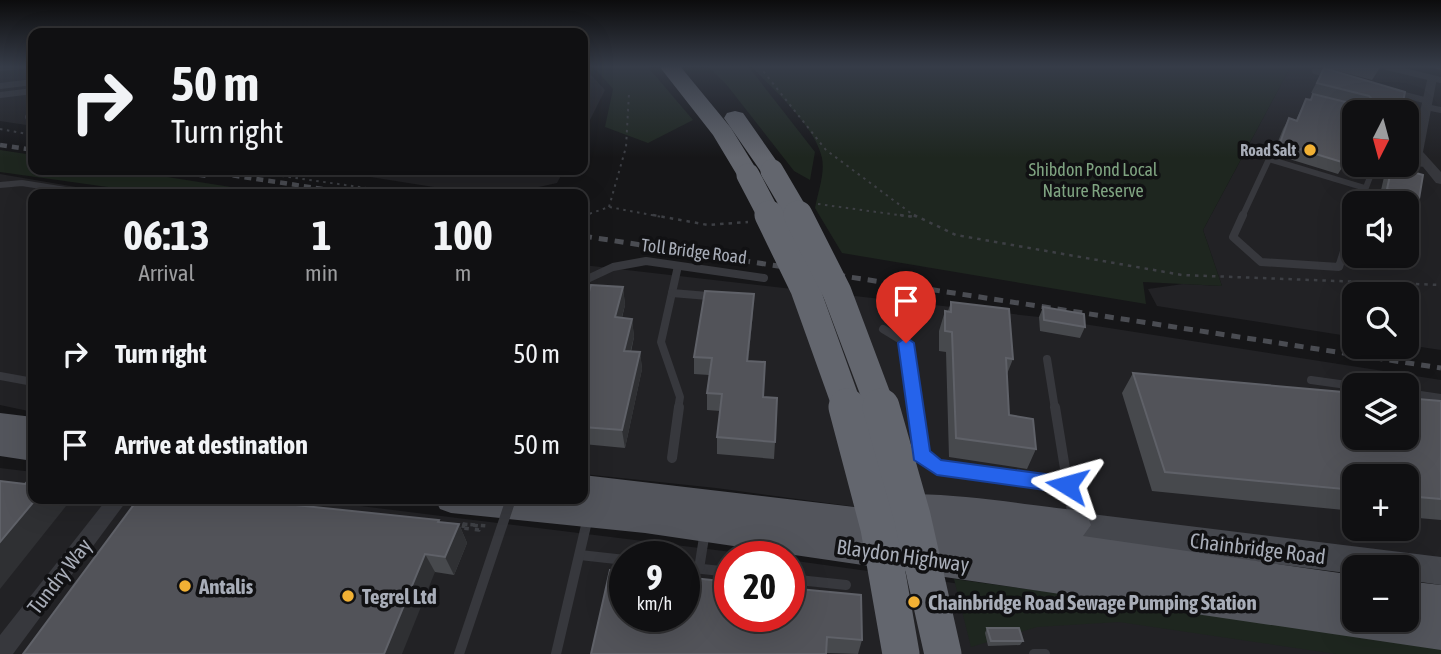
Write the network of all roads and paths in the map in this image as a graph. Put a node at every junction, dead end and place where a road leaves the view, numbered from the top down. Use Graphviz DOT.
graph roads {
  1 [pos="629,97"];
  2 [pos="694,97"];
  3 [pos="712,97"];
  4 [pos="783,97"];
  5 [pos="1406,97"];
  6 [pos="1430,97"];
  7 [pos="1427,104"];
  8 [pos="1441,110"];
  9 [pos="1419,127"];
  10 [pos="1422,128"];
  11 [pos="0,129"];
  12 [pos="28,134"];
  13 [pos="1419,163"];
  14 [pos="1426,164"];
  15 [pos="760,173"];
  16 [pos="275,175"];
  17 [pos="1370,177"];
  18 [pos="1441,180"];
  19 [pos="0,185"];
  20 [pos="1365,188"];
  21 [pos="60,189"];
  22 [pos="373,189"];
  23 [pos="1364,191"];
  24 [pos="812,203"];
  25 [pos="609,207"];
  26 [pos="588,214"];
  27 [pos="918,218"];
  28 [pos="759,221"];
  29 [pos="1342,257"];
  30 [pos="678,265"];
  31 [pos="588,278"];
  32 [pos="764,278"];
  33 [pos="1441,285"];
  34 [pos="672,293"];
  35 [pos="708,296"];
  36 [pos="883,330"];
  37 [pos="1047,359"];
  38 [pos="0,376"];
  39 [pos="1311,380"];
  40 [pos="28,381"];
  41 [pos="1342,384"];
  42 [pos="1419,395"];
  43 [pos="1441,398"];
  44 [pos="0,425"];
  45 [pos="28,428"];
  46 [pos="0,444"];
  47 [pos="28,448"];
  48 [pos="0,456"];
  49 [pos="28,457"];
  50 [pos="672,458"];
  51 [pos="1067,485"];
  52 [pos="588,501"];
  53 [pos="114,504"];
  54 [pos="509,504"];
  55 [pos="562,504"];
  56 [pos="586,504"];
  57 [pos="698,514"];
  58 [pos="459,517"];
  59 [pos="1075,525"];
  60 [pos="488,526"];
  61 [pos="698,541"];
  62 [pos="580,555"];
  63 [pos="609,558"];
  64 [pos="1441,571"];
  65 [pos="805,581"];
  66 [pos="846,585"];
  67 [pos="1342,589"];
  68 [pos="1419,607"];
  69 [pos="1342,617"];
  70 [pos="1419,623"];
  71 [pos="1440,624"];
  72 [pos="0,653"];
  73 [pos="459,654"];
  74 [pos="556,654"];
  75 [pos="901,654"];
  76 [pos="943,654"];
  77 [pos="1034,654"];
  78 [pos="1045,654"];
  1 -- 25 [label="path"];
  2 -- 15 [label="highway"];
  3 -- 15 [label="highway"];
  4 -- 27 [label="path"];
  5 -- 7 [label="lane"];
  6 -- 7 [label="street"];
  7 -- 8 [label="lane"];
  7 -- 10 [label="street"];
  9 -- 10 [label="lane"];
  10 -- 14 [label="street"];
  11 -- 12 [label="path"];
  13 -- 14 [label="lane"];
  14 -- 18 [label="street"];
  15 -- 75 [label="highway, bridge"];
  15 -- 76 [label="highway, bridge"];
  16 -- 22 [label="path"];
  17 -- 20 [label="lane"];
  19 -- 21 [label="lane"];
  20 -- 23 [label="lane"];
  20 -- 29 [label="lane"];
  24 -- 27 [label="path"];
  25 -- 26 [label="path"];
  25 -- 28 [label="path"];
  27 -- 33 [label="path"];
  30 -- 31 [label="lane, Toll Bridge Road"];
  30 -- 32 [label="lane, Toll Bridge Road"];
  30 -- 34 [label="lane"];
  34 -- 35 [label="lane"];
  34 -- 50 [label="lane"];
  36 -- 51 [label="lane"];
  37 -- 51 [label="lane"];
  38 -- 40 [label="lane"];
  39 -- 41 [label="lane"];
  42 -- 43 [label="lane"];
  44 -- 45 [label="main road"];
  46 -- 47 [label="main road"];
  48 -- 49 [label="main road"];
  51 -- 59 [label="lane"];
  52 -- 57 [label="main road, Blaydon Highway"];
  53 -- 72 [label="street, Tundry Way"];
  54 -- 73 [label="lane, bridge"];
  55 -- 58 [label="main road, Blaydon Highway"];
  56 -- 62 [label="lane"];
  57 -- 59 [label="main road"];
  57 -- 61 [label="lane"];
  57 -- 67 [label="main road, Blaydon Highway"];
  57 -- 69 [label="main road, Blaydon Highway"];
  58 -- 60 [label="path, bridge"];
  59 -- 64 [label="main road, Chainbridge Road"];
  62 -- 63 [label="lane"];
  62 -- 74 [label="lane"];
  65 -- 66 [label="lane"];
  68 -- 71 [label="main road, Blaydon Highway"];
  70 -- 71 [label="main road, Blaydon Highway"];
  77 -- 78 [label="lane"];
}
